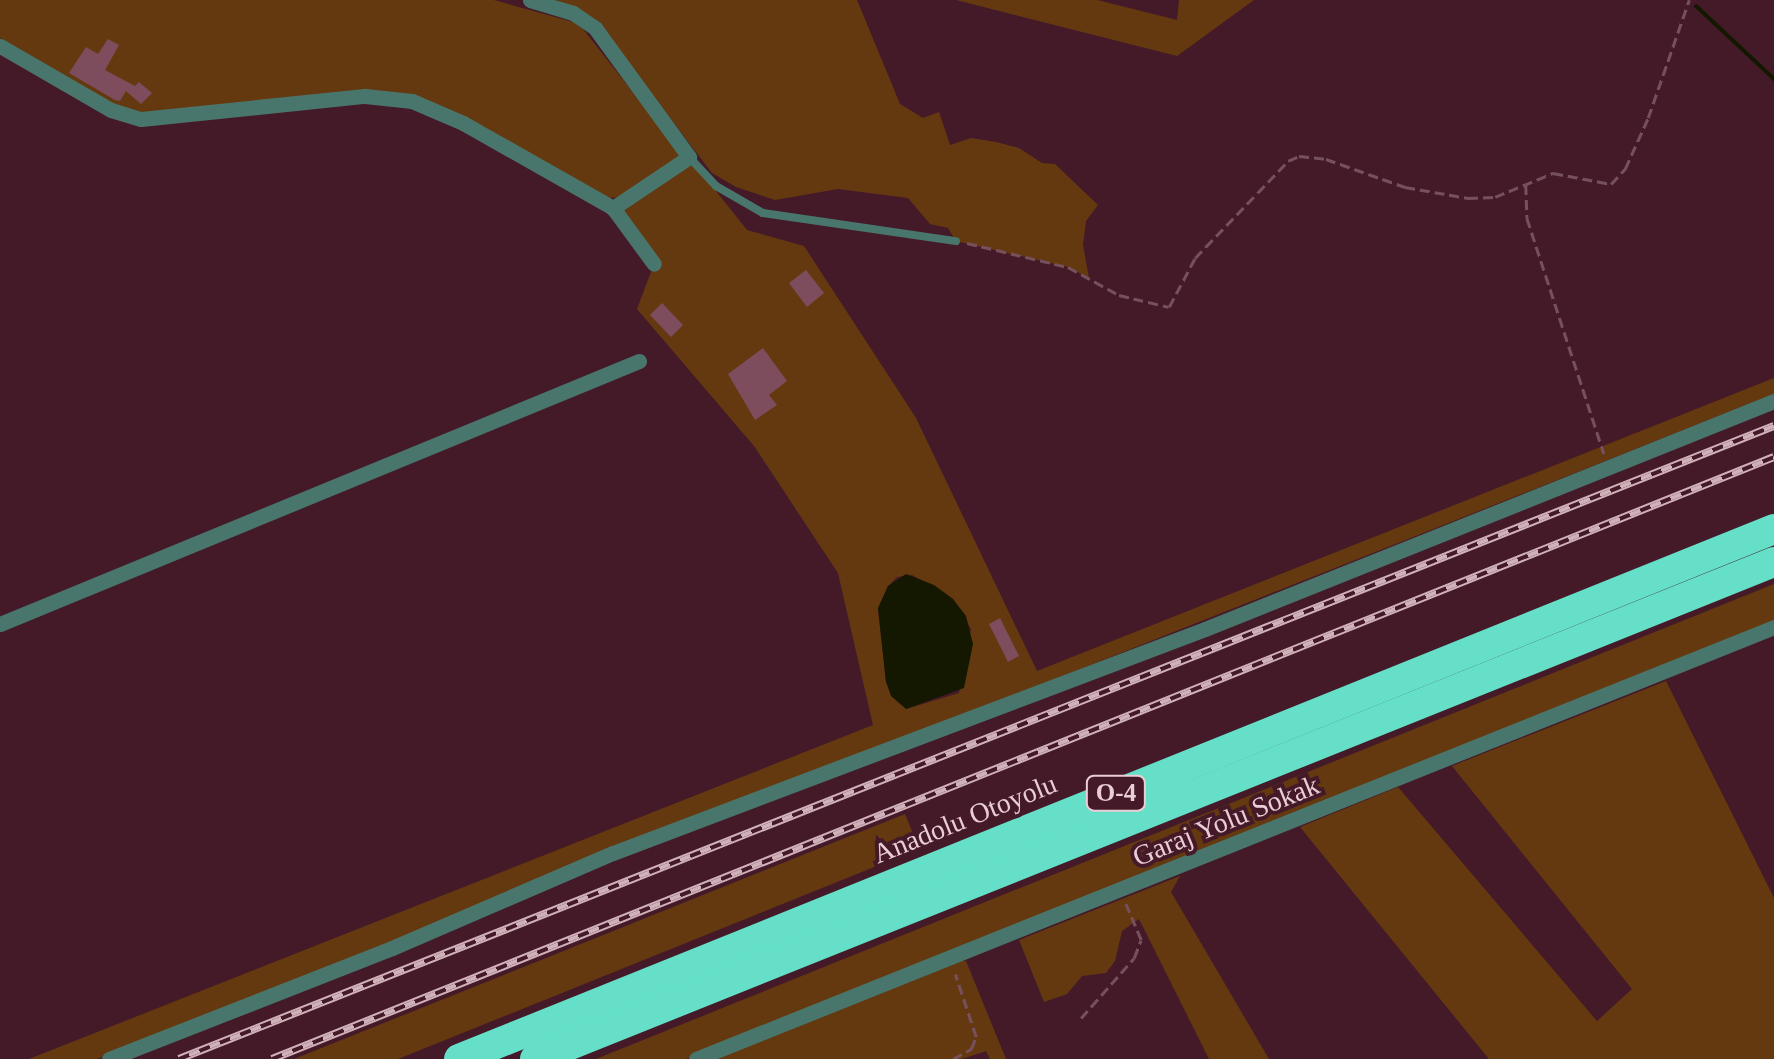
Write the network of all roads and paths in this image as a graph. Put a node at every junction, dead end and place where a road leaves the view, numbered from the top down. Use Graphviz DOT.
graph roads {
  1 [pos="530,0"];
  2 [pos="1689,0"];
  3 [pos="0,46"];
  4 [pos="690,158"];
  5 [pos="1526,184"];
  6 [pos="613,208"];
  7 [pos="956,241"];
  8 [pos="654,264"];
  9 [pos="639,362"];
  10 [pos="1774,401"];
  11 [pos="1602,446"];
  12 [pos="1774,529"];
  13 [pos="1774,562"];
  14 [pos="0,624"];
  15 [pos="1774,628"];
  16 [pos="1116,892"];
  17 [pos="947,959"];
  18 [pos="1081,1018"];
  19 [pos="109,1059"];
  20 [pos="458,1059"];
  21 [pos="535,1059"];
  22 [pos="696,1059"];
  23 [pos="953,1059"];
  1 -- 4 [label="street"];
  2 -- 5 [label="path"];
  3 -- 6 [label="street"];
  4 -- 6 [label="street"];
  4 -- 7 [label="lane"];
  5 -- 7 [label="path"];
  5 -- 11 [label="path"];
  6 -- 8 [label="street"];
  9 -- 14 [label="street"];
  10 -- 19 [label="street"];
  12 -- 20 [label="highway, Anadolu Otoyolu / O-4"];
  13 -- 21 [label="highway, O-4"];
  15 -- 16 [label="street, Garaj Yolu Sokak"];
  16 -- 17 [label="street, Garaj Yolu Sokak"];
  16 -- 18 [label="path"];
  17 -- 22 [label="street, Garaj Yolu Sokak"];
  17 -- 23 [label="path"];
}
